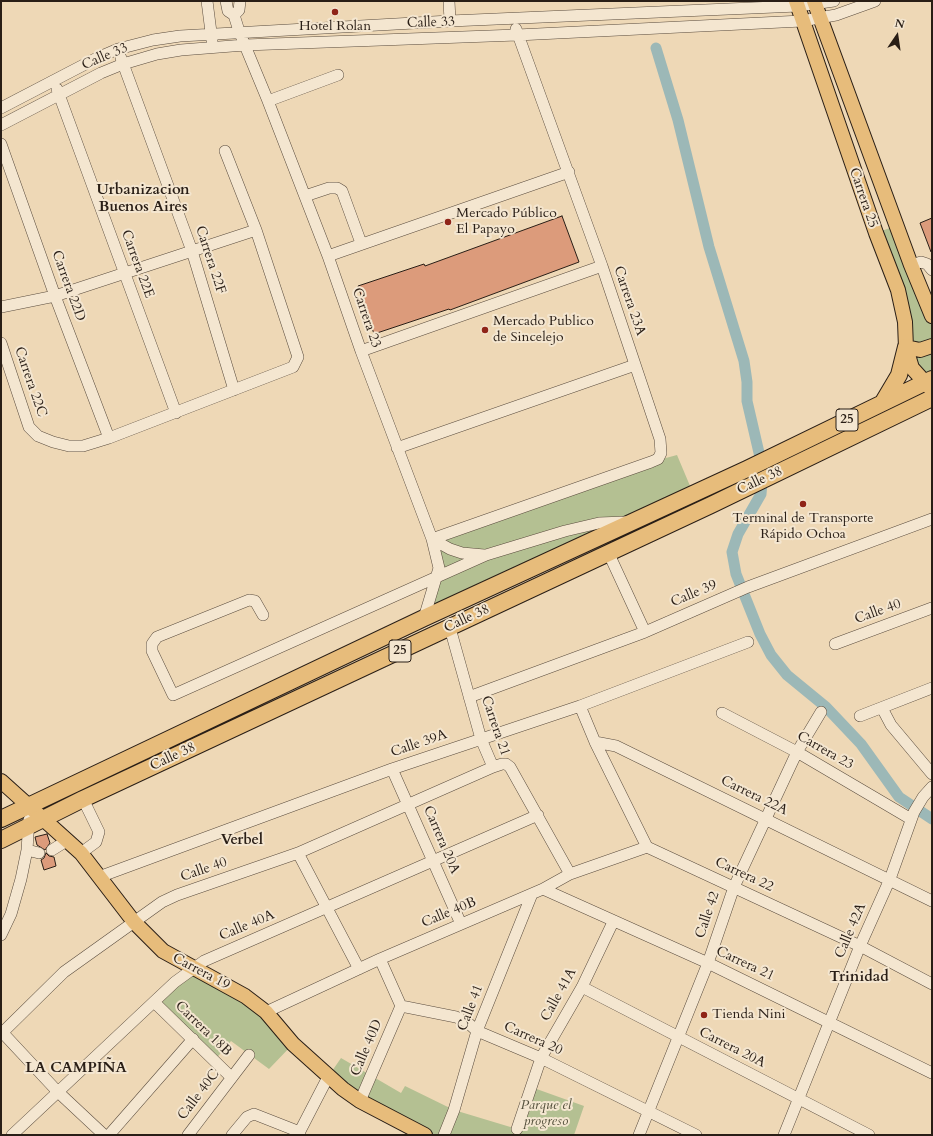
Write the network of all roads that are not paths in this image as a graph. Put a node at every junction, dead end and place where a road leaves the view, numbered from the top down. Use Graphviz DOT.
graph roads {
  1 [pos="207,1"];
  2 [pos="226,1"];
  3 [pos="240,1"];
  4 [pos="449,1"];
  5 [pos="834,1"];
  6 [pos="875,1"];
  7 [pos="815,3"];
  8 [pos="797,4"];
  9 [pos="234,15"];
  10 [pos="820,18"];
  11 [pos="513,19"];
  12 [pos="450,21"];
  13 [pos="802,21"];
  14 [pos="239,31"];
  15 [pos="211,33"];
  16 [pos="518,35"];
  17 [pos="246,45"];
  18 [pos="213,46"];
  19 [pos="118,50"];
  20 [pos="124,64"];
  21 [pos="338,75"];
  22 [pos="53,80"];
  23 [pos="59,95"];
  24 [pos="268,100"];
  25 [pos="1,108"];
  26 [pos="1,125"];
  27 [pos="1,144"];
  28 [pos="225,151"];
  29 [pos="569,172"];
  30 [pos="305,196"];
  31 [pos="256,230"];
  32 [pos="361,243"];
  33 [pos="192,251"];
  34 [pos="328,256"];
  35 [pos="911,265"];
  36 [pos="602,266"];
  37 [pos="932,270"];
  38 [pos="124,273"];
  39 [pos="55,296"];
  40 [pos="1,307"];
  41 [pos="931,308"];
  42 [pos="1,343"];
  43 [pos="932,346"];
  44 [pos="906,347"];
  45 [pos="361,351"];
  46 [pos="635,365"];
  47 [pos="930,384"];
  48 [pos="234,390"];
  49 [pos="932,398"];
  50 [pos="882,403"];
  51 [pos="176,413"];
  52 [pos="108,438"];
  53 [pos="397,448"];
  54 [pos="932,519"];
  55 [pos="630,522"];
  56 [pos="432,539"];
  57 [pos="608,552"];
  58 [pos="486,555"];
  59 [pos="437,576"];
  60 [pos="932,608"];
  61 [pos="263,615"];
  62 [pos="424,618"];
  63 [pos="450,628"];
  64 [pos="645,632"];
  65 [pos="748,642"];
  66 [pos="835,644"];
  67 [pos="932,688"];
  68 [pos="469,698"];
  69 [pos="580,706"];
  70 [pos="882,708"];
  71 [pos="722,712"];
  72 [pos="821,712"];
  73 [pos="860,716"];
  74 [pos="481,739"];
  75 [pos="595,742"];
  76 [pos="797,752"];
  77 [pos="493,767"];
  78 [pos="392,769"];
  79 [pos="932,774"];
  80 [pos="1,781"];
  81 [pos="932,787"];
  82 [pos="83,799"];
  83 [pos="29,804"];
  84 [pos="409,805"];
  85 [pos="538,815"];
  86 [pos="913,816"];
  87 [pos="1,819"];
  88 [pos="44,819"];
  89 [pos="766,819"];
  90 [pos="29,826"];
  91 [pos="1,840"];
  92 [pos="68,840"];
  93 [pos="647,847"];
  94 [pos="27,850"];
  95 [pos="52,850"];
  96 [pos="39,853"];
  97 [pos="298,853"];
  98 [pos="81,854"];
  99 [pos="433,862"];
  100 [pos="570,874"];
  101 [pos="99,877"];
  102 [pos="890,880"];
  103 [pos="734,887"];
  104 [pos="543,889"];
  105 [pos="532,894"];
  106 [pos="932,901"];
  107 [pos="326,909"];
  108 [pos="134,922"];
  109 [pos="613,922"];
  110 [pos="461,924"];
  111 [pos="1,935"];
  112 [pos="860,946"];
  113 [pos="380,959"];
  114 [pos="708,963"];
  115 [pos="193,968"];
  116 [pos="359,969"];
  117 [pos="932,984"];
  118 [pos="582,987"];
  119 [pos="154,1002"];
  120 [pos="401,1006"];
  121 [pos="266,1012"];
  122 [pos="829,1021"];
  123 [pos="477,1031"];
  124 [pos="2,1033"];
  125 [pos="677,1037"];
  126 [pos="193,1039"];
  127 [pos="249,1054"];
  128 [pos="541,1058"];
  129 [pos="932,1073"];
  130 [pos="231,1077"];
  131 [pos="328,1077"];
  132 [pos="57,1091"];
  133 [pos="797,1099"];
  134 [pos="360,1101"];
  135 [pos="647,1110"];
  136 [pos="517,1129"];
  137 [pos="299,1133"];
  138 [pos="12,1135"];
  139 [pos="104,1135"];
  140 [pos="109,1135"];
  141 [pos="188,1135"];
  142 [pos="232,1135"];
  143 [pos="425,1135"];
  144 [pos="444,1135"];
  145 [pos="639,1135"];
  146 [pos="696,1135"];
  147 [pos="784,1135"];
  148 [pos="869,1135"];
  1 -- 15 [label="street"];
  2 -- 9 [label="street, Carrera 23"];
  3 -- 9 [label="street"];
  4 -- 12 [label="street"];
  5 -- 7 [label="street, Calle 33"];
  6 -- 10 [label="street, Calle 33"];
  7 -- 8 [label="street, Calle 33"];
  7 -- 10 [label="main road, Carrera 25"];
  8 -- 11 [label="street, Calle 33"];
  8 -- 13 [label="main road, Carrera 25"];
  9 -- 14 [label="street, Carrera 23"];
  10 -- 13 [label="street, Calle 33"];
  10 -- 35 [label="main road, Carrera 25"];
  11 -- 12 [label="street, Calle 33"];
  11 -- 16 [label="street, Carrera 23A"];
  12 -- 14 [label="street, Calle 33"];
  13 -- 16 [label="street, Calle 33"];
  13 -- 44 [label="main road, Carrera 25"];
  14 -- 15 [label="street, Calle 33"];
  14 -- 17 [label="street, Carrera 23"];
  15 -- 18 [label="street"];
  15 -- 19 [label="street, Calle 33"];
  16 -- 17 [label="street, Calle 33"];
  16 -- 29 [label="street, Carrera 23A"];
  17 -- 18 [label="street, Calle 33"];
  17 -- 24 [label="street, Carrera 23"];
  18 -- 20 [label="street, Calle 33"];
  19 -- 20 [label="street, Carrera 22F"];
  19 -- 22 [label="street, Calle 33"];
  20 -- 23 [label="street, Calle 33"];
  20 -- 33 [label="street, Carrera 22F"];
  21 -- 24 [label="street"];
  22 -- 23 [label="street, Carrera 22E"];
  22 -- 25 [label="street, Calle 33"];
  23 -- 26 [label="street, Calle 33"];
  23 -- 38 [label="street, Carrera 22E"];
  24 -- 30 [label="street, Carrera 23"];
  27 -- 39 [label="street, Carrera 22D"];
  28 -- 31 [label="street, Carrera 22C"];
  29 -- 32 [label="street"];
  29 -- 36 [label="street, Carrera 23A"];
  30 -- 32 [label="street"];
  30 -- 34 [label="street, Carrera 23"];
  31 -- 33 [label="street"];
  31 -- 48 [label="street, Carrera 22C"];
  32 -- 34 [label="street"];
  33 -- 38 [label="street"];
  33 -- 48 [label="street, Carrera 22F"];
  34 -- 45 [label="street, Carrera 23"];
  35 -- 37 [label="street"];
  35 -- 41 [label="main road, Carrera 25"];
  36 -- 45 [label="street"];
  36 -- 46 [label="street, Carrera 23A"];
  38 -- 39 [label="street"];
  38 -- 51 [label="street, Carrera 22E"];
  39 -- 40 [label="street"];
  39 -- 52 [label="street, Carrera 22D"];
  42 -- 52 [label="street, Carrera 22C"];
  43 -- 44 [label="main road"];
  44 -- 47 [label="main road, Carrera 25"];
  44 -- 50 [label="highway"];
  45 -- 53 [label="street, Carrera 23"];
  46 -- 53 [label="street"];
  46 -- 56 [label="street, Carrera 23A"];
  47 -- 50 [label="highway, Calle 38 / 25"];
  48 -- 51 [label="street, Carrera 22C"];
  49 -- 57 [label="highway, Calle 38 / 25"];
  50 -- 55 [label="highway, Calle 38 / 25"];
  51 -- 52 [label="street, Carrera 22C"];
  53 -- 56 [label="street, Carrera 23"];
  54 -- 64 [label="street, Calle 39"];
  55 -- 58 [label="street"];
  55 -- 62 [label="highway, Calle 38 / 25"];
  56 -- 58 [label="street"];
  56 -- 59 [label="street, Carrera 23"];
  57 -- 63 [label="highway, Calle 38 / 25"];
  57 -- 64 [label="street"];
  58 -- 59 [label="street"];
  59 -- 61 [label="street"];
  59 -- 62 [label="street, Carrera 23"];
  60 -- 66 [label="street, Calle 40"];
  62 -- 83 [label="highway, Calle 38 / 25"];
  63 -- 68 [label="street, Carrera 21"];
  63 -- 82 [label="highway, Calle 38 / 25"];
  64 -- 68 [label="street, Calle 39"];
  65 -- 69 [label="street, Calle 39A"];
  67 -- 70 [label="street"];
  68 -- 74 [label="street, Carrera 21"];
  69 -- 74 [label="street, Calle 39A"];
  69 -- 75 [label="street"];
  70 -- 73 [label="street"];
  70 -- 79 [label="street"];
  71 -- 76 [label="street, Carrera 23"];
  72 -- 76 [label="street, Calle 42"];
  74 -- 77 [label="street, Carrera 21"];
  74 -- 78 [label="street, Calle 39A"];
  75 -- 89 [label="street, Carrera 22A"];
  75 -- 93 [label="street"];
  76 -- 86 [label="street, Carrera 23"];
  76 -- 89 [label="street, Calle 42"];
  77 -- 84 [label="street, Calle 40"];
  77 -- 85 [label="street, Carrera 21"];
  78 -- 84 [label="street, Carrera 20A"];
  78 -- 101 [label="street, Calle 39A"];
  80 -- 83 [label="main road, Carrera 19"];
  81 -- 86 [label="street, Calle 42A"];
  82 -- 88 [label="highway, Calle 38 / 25"];
  82 -- 98 [label="street"];
  83 -- 87 [label="highway, Calle 38 / 25"];
  83 -- 88 [label="main road, Carrera 19"];
  83 -- 90 [label="street"];
  84 -- 97 [label="street, Calle 40"];
  84 -- 99 [label="street, Carrera 20A"];
  85 -- 99 [label="street, Calle 40A"];
  85 -- 100 [label="street, Carrera 21"];
  86 -- 102 [label="street, Calle 42A"];
  88 -- 90 [label="highway, Calle 38 / 25"];
  88 -- 92 [label="main road, Carrera 19"];
  89 -- 102 [label="street, Carrera 22A"];
  89 -- 103 [label="street, Calle 42"];
  90 -- 91 [label="highway, Calle 38 / 25"];
  90 -- 94 [label="street"];
  92 -- 95 [label="street"];
  92 -- 98 [label="main road, Carrera 19"];
  93 -- 100 [label="street, Calle 40B"];
  93 -- 103 [label="street, Carrera 22"];
  94 -- 96 [label="street"];
  94 -- 111 [label="street"];
  97 -- 107 [label="street"];
  97 -- 108 [label="street, Calle 40"];
  98 -- 101 [label="main road, Carrera 19"];
  99 -- 107 [label="street, Calle 40A"];
  99 -- 110 [label="street, Carrera 20A"];
  100 -- 104 [label="street, Calle 40B"];
  101 -- 108 [label="main road, Carrera 19"];
  102 -- 106 [label="street, Carrera 22A"];
  102 -- 112 [label="street, Calle 42A"];
  103 -- 112 [label="street, Carrera 22"];
  103 -- 114 [label="street, Calle 42"];
  104 -- 105 [label="street, Calle 40B"];
  104 -- 109 [label="street, Carrera 21"];
  105 -- 110 [label="street, Calle 40B"];
  105 -- 123 [label="street, Calle 41"];
  107 -- 115 [label="street, Calle 40A"];
  107 -- 116 [label="street"];
  108 -- 115 [label="main road, Carrera 19"];
  108 -- 124 [label="street, Calle 40"];
  109 -- 114 [label="street, Carrera 21"];
  109 -- 118 [label="street, Calle 41A"];
  110 -- 113 [label="street, Calle 40B"];
  112 -- 117 [label="street, Carrera 22"];
  112 -- 122 [label="street, Calle 42A"];
  113 -- 116 [label="street, Calle 40B"];
  113 -- 120 [label="street"];
  114 -- 122 [label="street, Carrera 21"];
  114 -- 125 [label="street, Calle 42"];
  115 -- 119 [label="street, Calle 40A"];
  115 -- 121 [label="main road, Carrera 19"];
  116 -- 121 [label="street, Calle 40B"];
  118 -- 125 [label="street, Carrera 20A"];
  118 -- 128 [label="street, Calle 41A"];
  119 -- 126 [label="street, Carrera 18B"];
  119 -- 132 [label="street, Calle 40A"];
  120 -- 123 [label="street, Carrera 20"];
  120 -- 134 [label="street, Calle 40D"];
  121 -- 131 [label="main road, Carrera 19"];
  122 -- 129 [label="street, Carrera 21"];
  122 -- 133 [label="street, Calle 42A"];
  123 -- 128 [label="street, Carrera 20"];
  123 -- 144 [label="street, Calle 41"];
  124 -- 132 [label="street"];
  125 -- 133 [label="street, Carrera 20A"];
  125 -- 135 [label="street, Calle 42"];
  126 -- 130 [label="street, Carrera 18B"];
  126 -- 140 [label="street"];
  127 -- 130 [label="street, Calle 40C"];
  128 -- 135 [label="street, Carrera 20"];
  128 -- 136 [label="street, Calle 41A"];
  130 -- 141 [label="street, Calle 40C"];
  131 -- 134 [label="main road, Carrera 19"];
  131 -- 137 [label="street"];
  132 -- 138 [label="street, Calle 40A"];
  132 -- 139 [label="street"];
  133 -- 147 [label="street, Calle 42A"];
  133 -- 148 [label="street, Carrera 20A"];
  134 -- 143 [label="main road, Carrera 19"];
  135 -- 145 [label="street, Calle 42"];
  135 -- 146 [label="street, Carrera 20"];
  137 -- 142 [label="street"];
}
